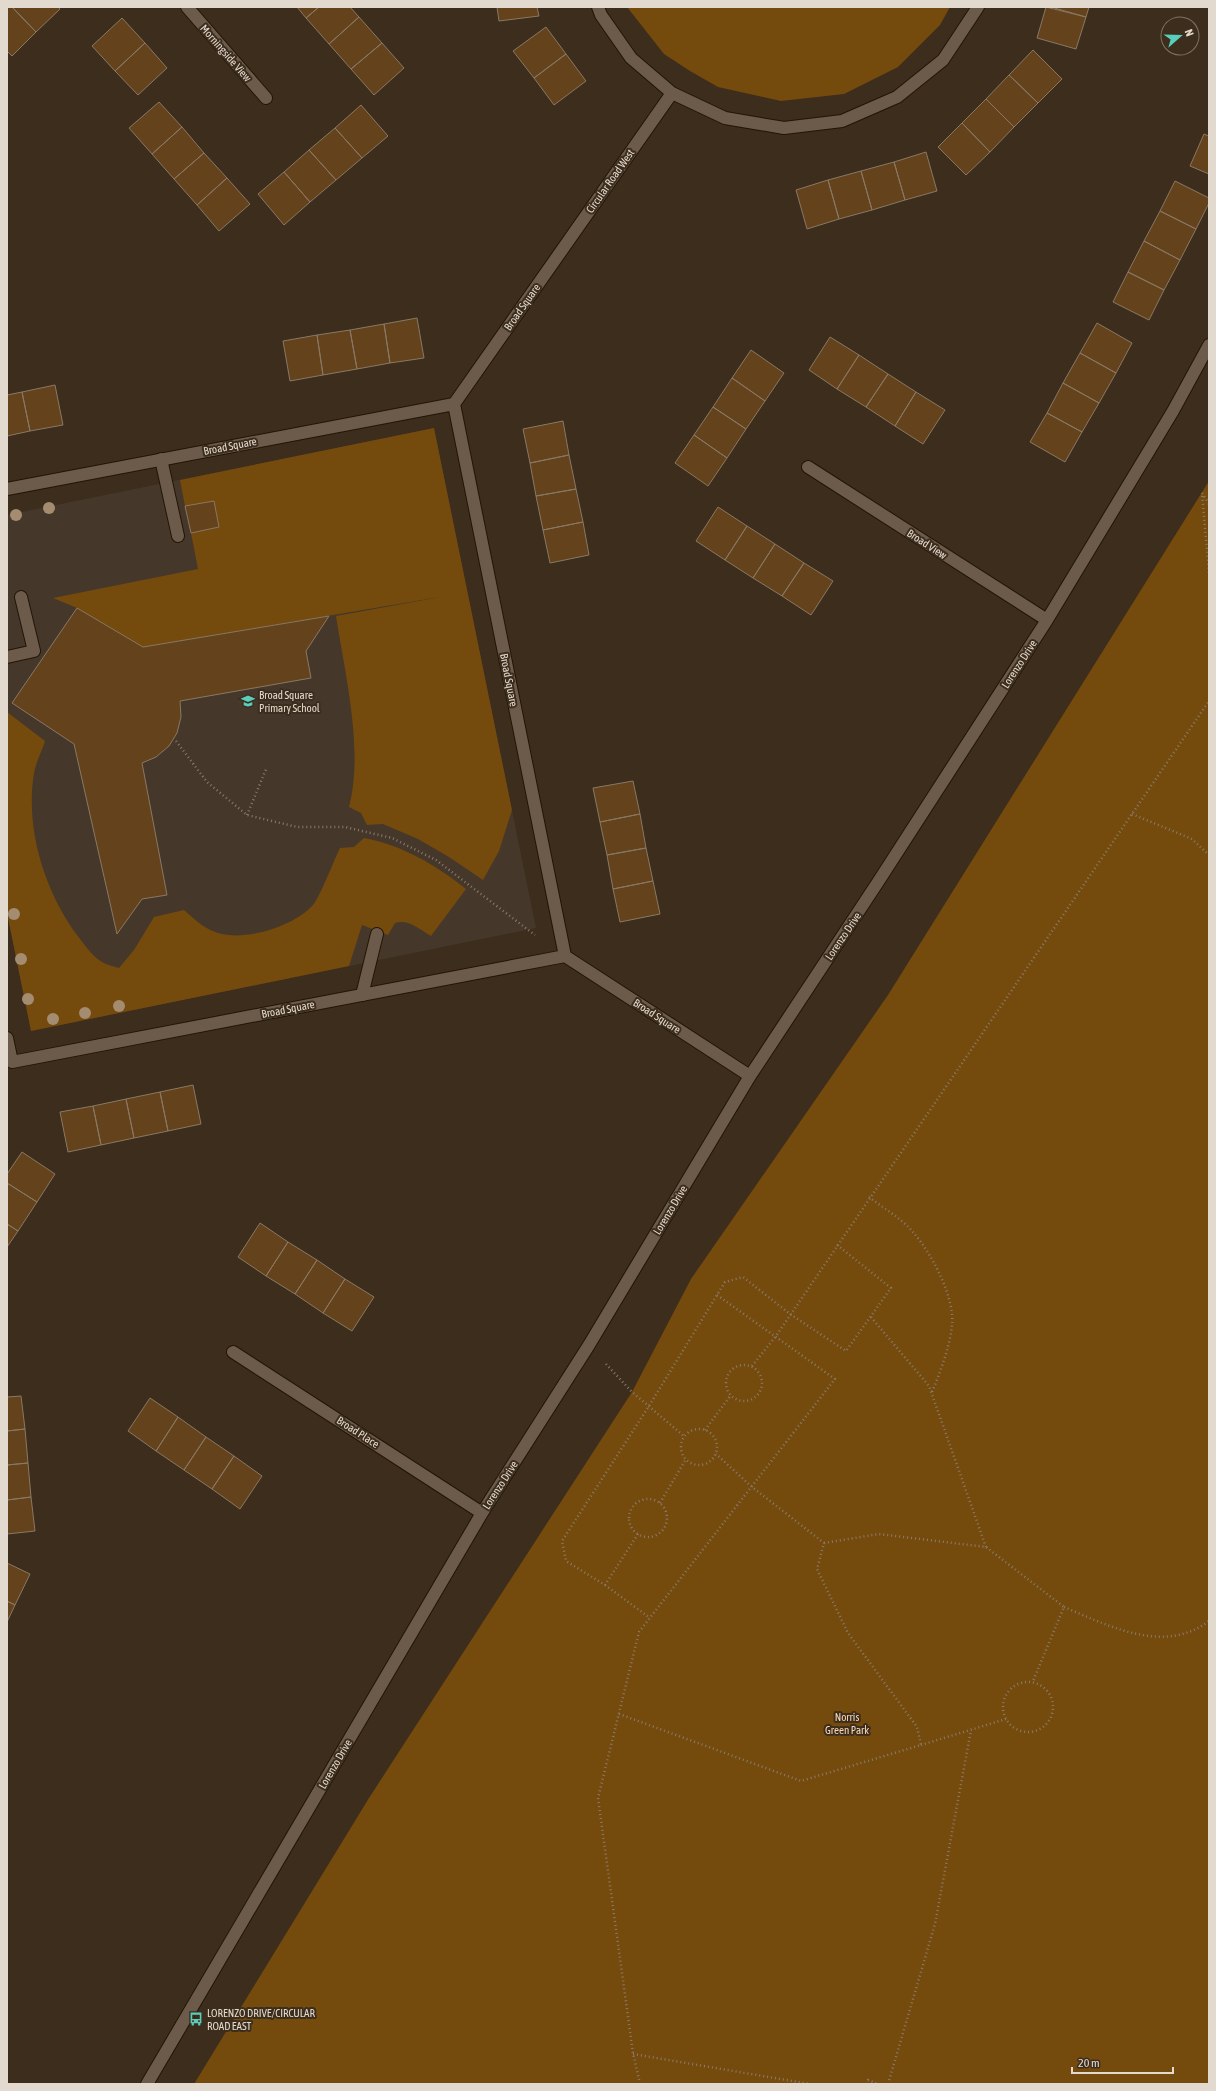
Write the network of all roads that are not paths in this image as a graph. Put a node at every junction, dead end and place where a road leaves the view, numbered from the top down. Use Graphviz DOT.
graph roads {
  1 [pos="187,7"];
  2 [pos="598,7"];
  3 [pos="978,7"];
  4 [pos="672,93"];
  5 [pos="266,98"];
  6 [pos="548,270"];
  7 [pos="1209,345"];
  8 [pos="454,404"];
  9 [pos="161,460"];
  10 [pos="808,467"];
  11 [pos="7,489"];
  12 [pos="178,536"];
  13 [pos="21,597"];
  14 [pos="1047,620"];
  15 [pos="7,657"];
  16 [pos="377,934"];
  17 [pos="565,956"];
  18 [pos="362,995"];
  19 [pos="7,1038"];
  20 [pos="9,1065"];
  21 [pos="750,1076"];
  22 [pos="233,1352"];
  23 [pos="482,1513"];
  24 [pos="147,2084"];
  1 -- 5 [label="street, Morningside View"];
  2 -- 4 [label="street"];
  3 -- 4 [label="street"];
  4 -- 6 [label="street, Circular Road West"];
  6 -- 8 [label="street, Broad Square"];
  7 -- 14 [label="street, Lorenzo Drive"];
  8 -- 9 [label="street, Broad Square"];
  8 -- 17 [label="street, Broad Square"];
  9 -- 11 [label="street, Broad Square"];
  9 -- 12 [label="street"];
  10 -- 14 [label="street, Broad View"];
  13 -- 15 [label="street"];
  14 -- 21 [label="street, Lorenzo Drive"];
  16 -- 18 [label="street"];
  17 -- 18 [label="street, Broad Square"];
  17 -- 21 [label="street, Broad Square"];
  18 -- 20 [label="street, Broad Square"];
  19 -- 20 [label="street, Broad Square"];
  21 -- 23 [label="street, Lorenzo Drive"];
  22 -- 23 [label="street, Broad Place"];
  23 -- 24 [label="street, Lorenzo Drive"];
}
